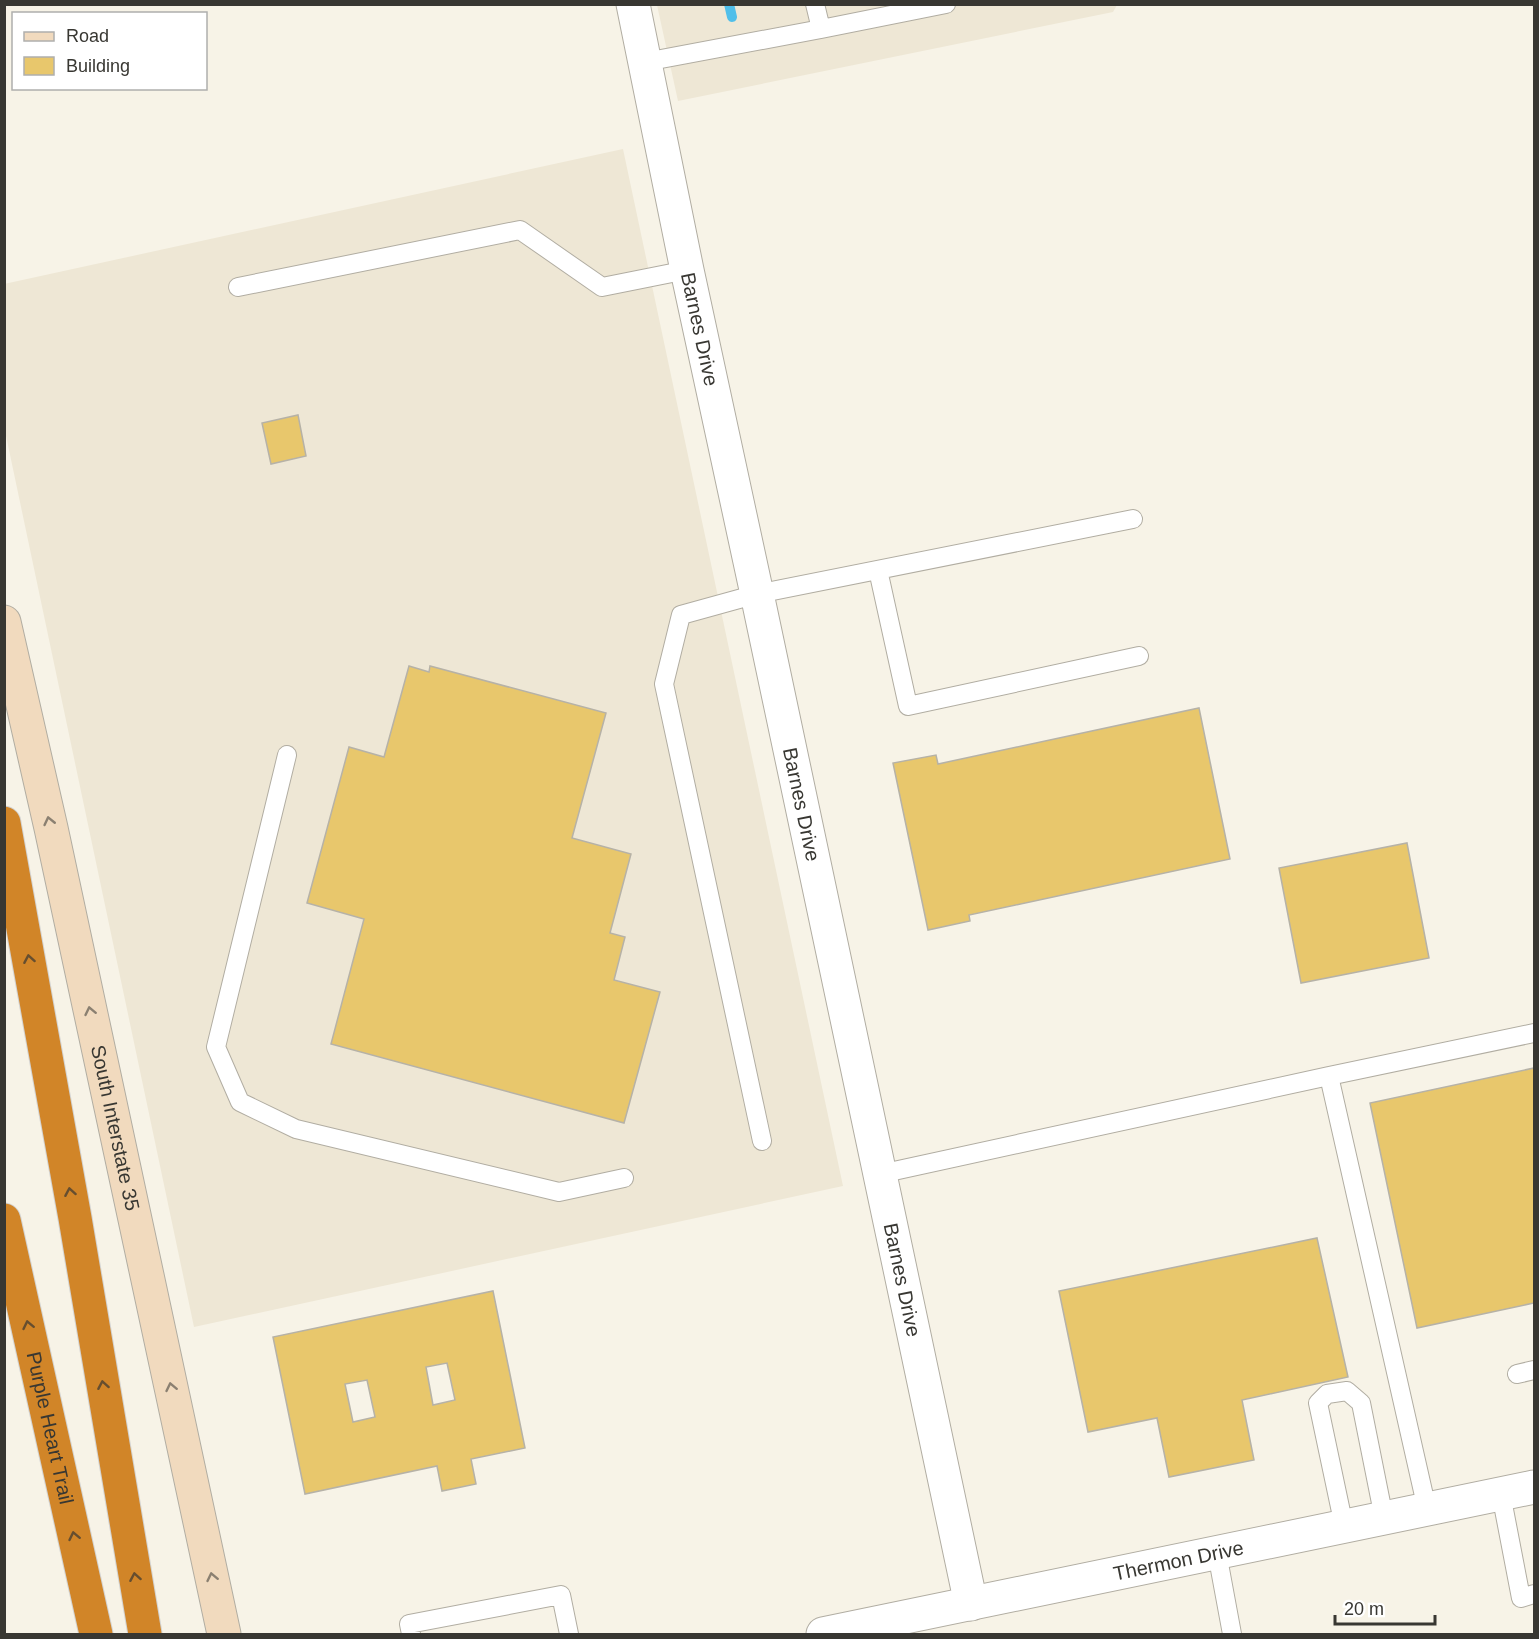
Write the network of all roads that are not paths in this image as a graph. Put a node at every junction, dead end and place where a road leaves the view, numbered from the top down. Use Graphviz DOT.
graph roads {
  1 [pos="633,4"];
  2 [pos="815,4"];
  3 [pos="946,4"];
  4 [pos="820,29"];
  5 [pos="645,62"];
  6 [pos="687,270"];
  7 [pos="238,288"];
  8 [pos="1133,519"];
  9 [pos="878,570"];
  10 [pos="757,594"];
  11 [pos="4,622"];
  12 [pos="1139,656"];
  13 [pos="287,755"];
  14 [pos="4,823"];
  15 [pos="1534,1033"];
  16 [pos="1329,1076"];
  17 [pos="762,1141"];
  18 [pos="880,1174"];
  19 [pos="624,1178"];
  20 [pos="4,1220"];
  21 [pos="1534,1487"];
  22 [pos="1501,1494"];
  23 [pos="1427,1509"];
  24 [pos="1384,1518"];
  25 [pos="1344,1526"];
  26 [pos="1216,1553"];
  27 [pos="1534,1594"];
  28 [pos="971,1604"];
  29 [pos="897,1627"];
  30 [pos="96,1635"];
  31 [pos="145,1635"];
  32 [pos="224,1635"];
  33 [pos="411,1635"];
  34 [pos="569,1635"];
  35 [pos="823,1635"];
  36 [pos="1232,1635"];
  1 -- 5 [label="street, Barnes Drive"];
  2 -- 4 [label="lane"];
  3 -- 4 [label="lane"];
  4 -- 5 [label="lane"];
  5 -- 6 [label="street, Barnes Drive"];
  6 -- 7 [label="lane"];
  6 -- 10 [label="street, Barnes Drive"];
  8 -- 9 [label="lane"];
  9 -- 10 [label="lane"];
  9 -- 12 [label="lane"];
  10 -- 17 [label="lane"];
  10 -- 18 [label="street, Barnes Drive"];
  32 -- 11 [label="main road, South Interstate 35, one-way"];
  13 -- 19 [label="lane"];
  31 -- 14 [label="highway, one-way"];
  15 -- 16 [label="lane"];
  16 -- 18 [label="lane"];
  16 -- 23 [label="lane"];
  18 -- 28 [label="street, Barnes Drive"];
  30 -- 20 [label="highway, Purple Heart Trail, one-way"];
  21 -- 22 [label="street, Thermon Drive"];
  22 -- 23 [label="street, Thermon Drive"];
  22 -- 27 [label="lane"];
  23 -- 24 [label="street, Thermon Drive"];
  24 -- 25 [label="street, Thermon Drive"];
  24 -- 25 [label="lane"];
  25 -- 26 [label="street, Thermon Drive"];
  26 -- 28 [label="street, Thermon Drive"];
  26 -- 36 [label="lane"];
  28 -- 29 [label="street, Thermon Drive"];
  29 -- 35 [label="street, Thermon Drive"];
  33 -- 34 [label="lane"];
}
